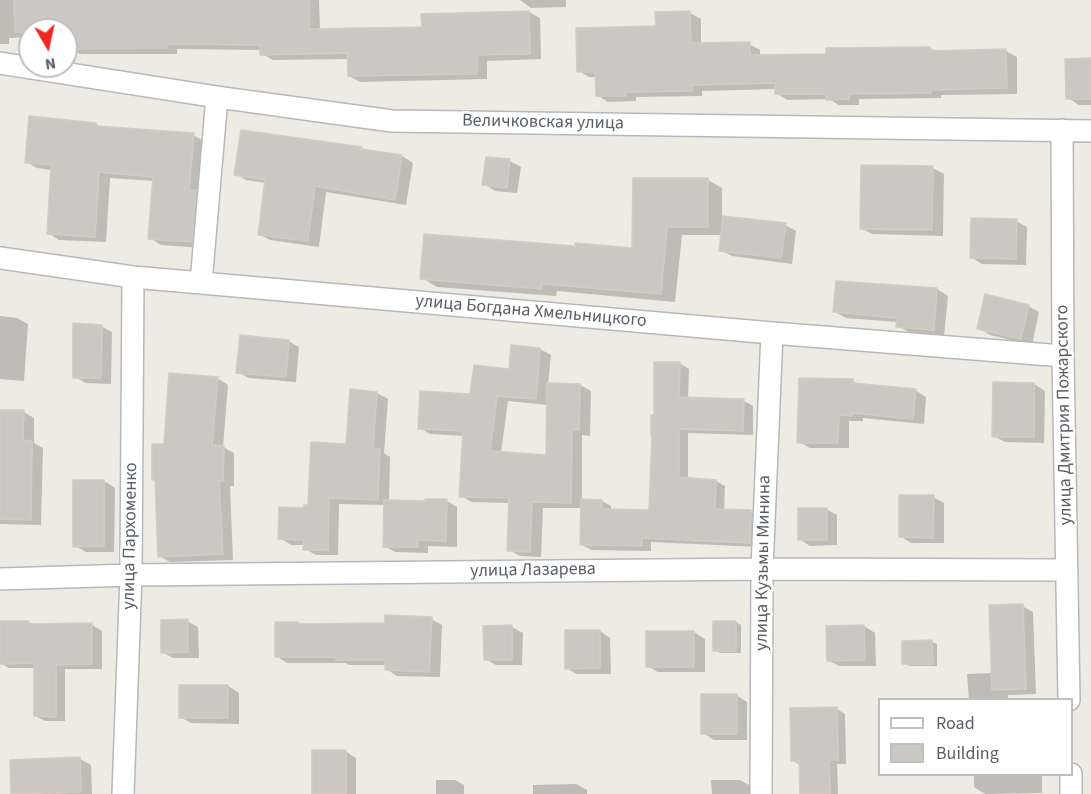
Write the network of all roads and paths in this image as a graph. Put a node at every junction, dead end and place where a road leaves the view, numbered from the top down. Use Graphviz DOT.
graph roads {
  1 [pos="0,63"];
  2 [pos="217,97"];
  3 [pos="1062,130"];
  4 [pos="1091,131"];
  5 [pos="0,258"];
  6 [pos="133,277"];
  7 [pos="201,283"];
  8 [pos="772,333"];
  9 [pos="1064,356"];
  10 [pos="762,569"];
  11 [pos="1067,570"];
  12 [pos="131,575"];
  13 [pos="0,579"];
  14 [pos="1069,698"];
  15 [pos="1071,776"];
  16 [pos="123,794"];
  17 [pos="761,794"];
  18 [pos="1071,794"];
  1 -- 2 [label="street, Величковская улица"];
  2 -- 3 [label="street, Величковская улица"];
  2 -- 7 [label="street"];
  3 -- 4 [label="street, Величковская улица"];
  3 -- 9 [label="street, улица Дмитрия Пожарского"];
  5 -- 6 [label="street, улица Богдана Хмельницкого"];
  6 -- 7 [label="street, улица Богдана Хмельницкого"];
  6 -- 12 [label="street, улица Пархоменко"];
  7 -- 8 [label="street, улица Богдана Хмельницкого"];
  8 -- 9 [label="street, улица Богдана Хмельницкого"];
  8 -- 10 [label="street, улица Кузьмы Минина"];
  9 -- 11 [label="street, улица Дмитрия Пожарского"];
  10 -- 11 [label="street, улица Лазарева"];
  10 -- 12 [label="street, улица Лазарева"];
  10 -- 17 [label="street, улица Кузьмы Минина"];
  11 -- 14 [label="street, улица Дмитрия Пожарского"];
  12 -- 13 [label="street, улица Лазарева"];
  12 -- 16 [label="street, улица Пархоменко"];
  15 -- 18 [label="street"];
}
